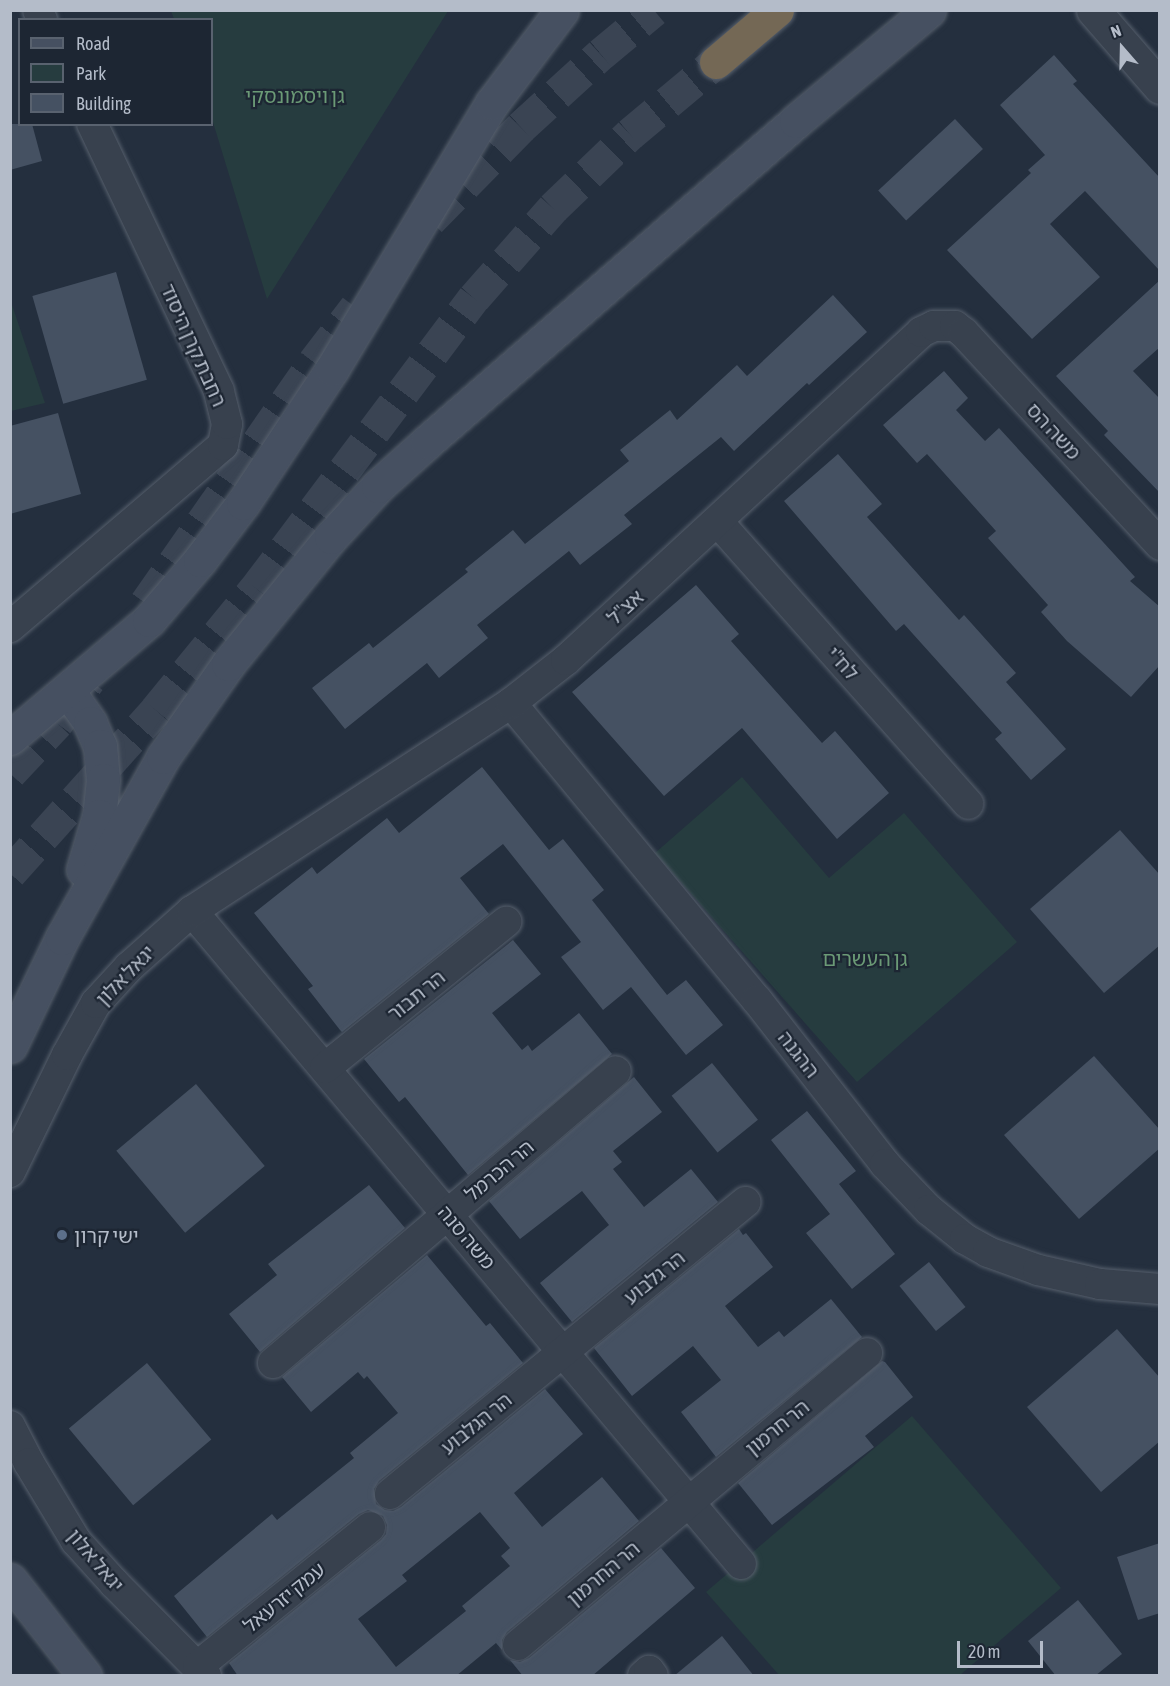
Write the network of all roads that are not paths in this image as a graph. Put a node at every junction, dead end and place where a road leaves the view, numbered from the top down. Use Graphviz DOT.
graph roads {
  1 [pos="562,10"];
  2 [pos="777,10"];
  3 [pos="1092,13"];
  4 [pos="928,15"];
  5 [pos="716,62"];
  6 [pos="1160,87"];
  7 [pos="93,126"];
  8 [pos="944,325"];
  9 [pos="718,522"];
  10 [pos="1160,545"];
  11 [pos="10,627"];
  12 [pos="68,691"];
  13 [pos="511,703"];
  14 [pos="10,738"];
  15 [pos="968,804"];
  16 [pos="277,855"];
  17 [pos="192,911"];
  18 [pos="507,922"];
  19 [pos="62,938"];
  20 [pos="10,1046"];
  21 [pos="325,1068"];
  22 [pos="616,1071"];
  23 [pos="10,1172"];
  24 [pos="745,1202"];
  25 [pos="448,1214"];
  26 [pos="1160,1289"];
  27 [pos="563,1352"];
  28 [pos="867,1353"];
  29 [pos="273,1364"];
  30 [pos="10,1426"];
  31 [pos="390,1494"];
  32 [pos="688,1500"];
  33 [pos="370,1527"];
  34 [pos="741,1564"];
  35 [pos="10,1580"];
  36 [pos="518,1645"];
  37 [pos="202,1671"];
  38 [pos="85,1676"];
  1 -- 12 [label="main road"];
  2 -- 5 [label="highway"];
  3 -- 6 [label="street"];
  4 -- 19 [label="main road"];
  7 -- 11 [label="street, רחבת קרן היסוד"];
  8 -- 9 [label="street, אצ\"ל"];
  8 -- 10 [label="street, משה הס"];
  9 -- 13 [label="street, אצ\"ל"];
  9 -- 15 [label="street, לח\"י"];
  12 -- 14 [label="main road"];
  12 -- 19 [label="main road"];
  13 -- 16 [label="street, אצ\"ל"];
  13 -- 26 [label="street, ההגנה"];
  16 -- 17 [label="street, יגאל אלון"];
  17 -- 21 [label="street, משה סנה"];
  17 -- 23 [label="street, יגאל אלון"];
  18 -- 21 [label="street, הר תבור"];
  19 -- 20 [label="main road"];
  21 -- 25 [label="street, משה סנה"];
  22 -- 25 [label="street, הר הכרמל"];
  24 -- 27 [label="street, הר גלבוע"];
  25 -- 27 [label="street, משה סנה"];
  25 -- 29 [label="street, הר הכרמל"];
  27 -- 31 [label="street, הר הגלבוע"];
  27 -- 32 [label="street, משה סנה"];
  28 -- 32 [label="street, הר חרמון"];
  30 -- 37 [label="street, יגאל אלון"];
  32 -- 34 [label="street, משה סנה"];
  32 -- 36 [label="street, הר החרמון"];
  33 -- 37 [label="street, עמק יזרעאל"];
  35 -- 38 [label="main road"];
}
